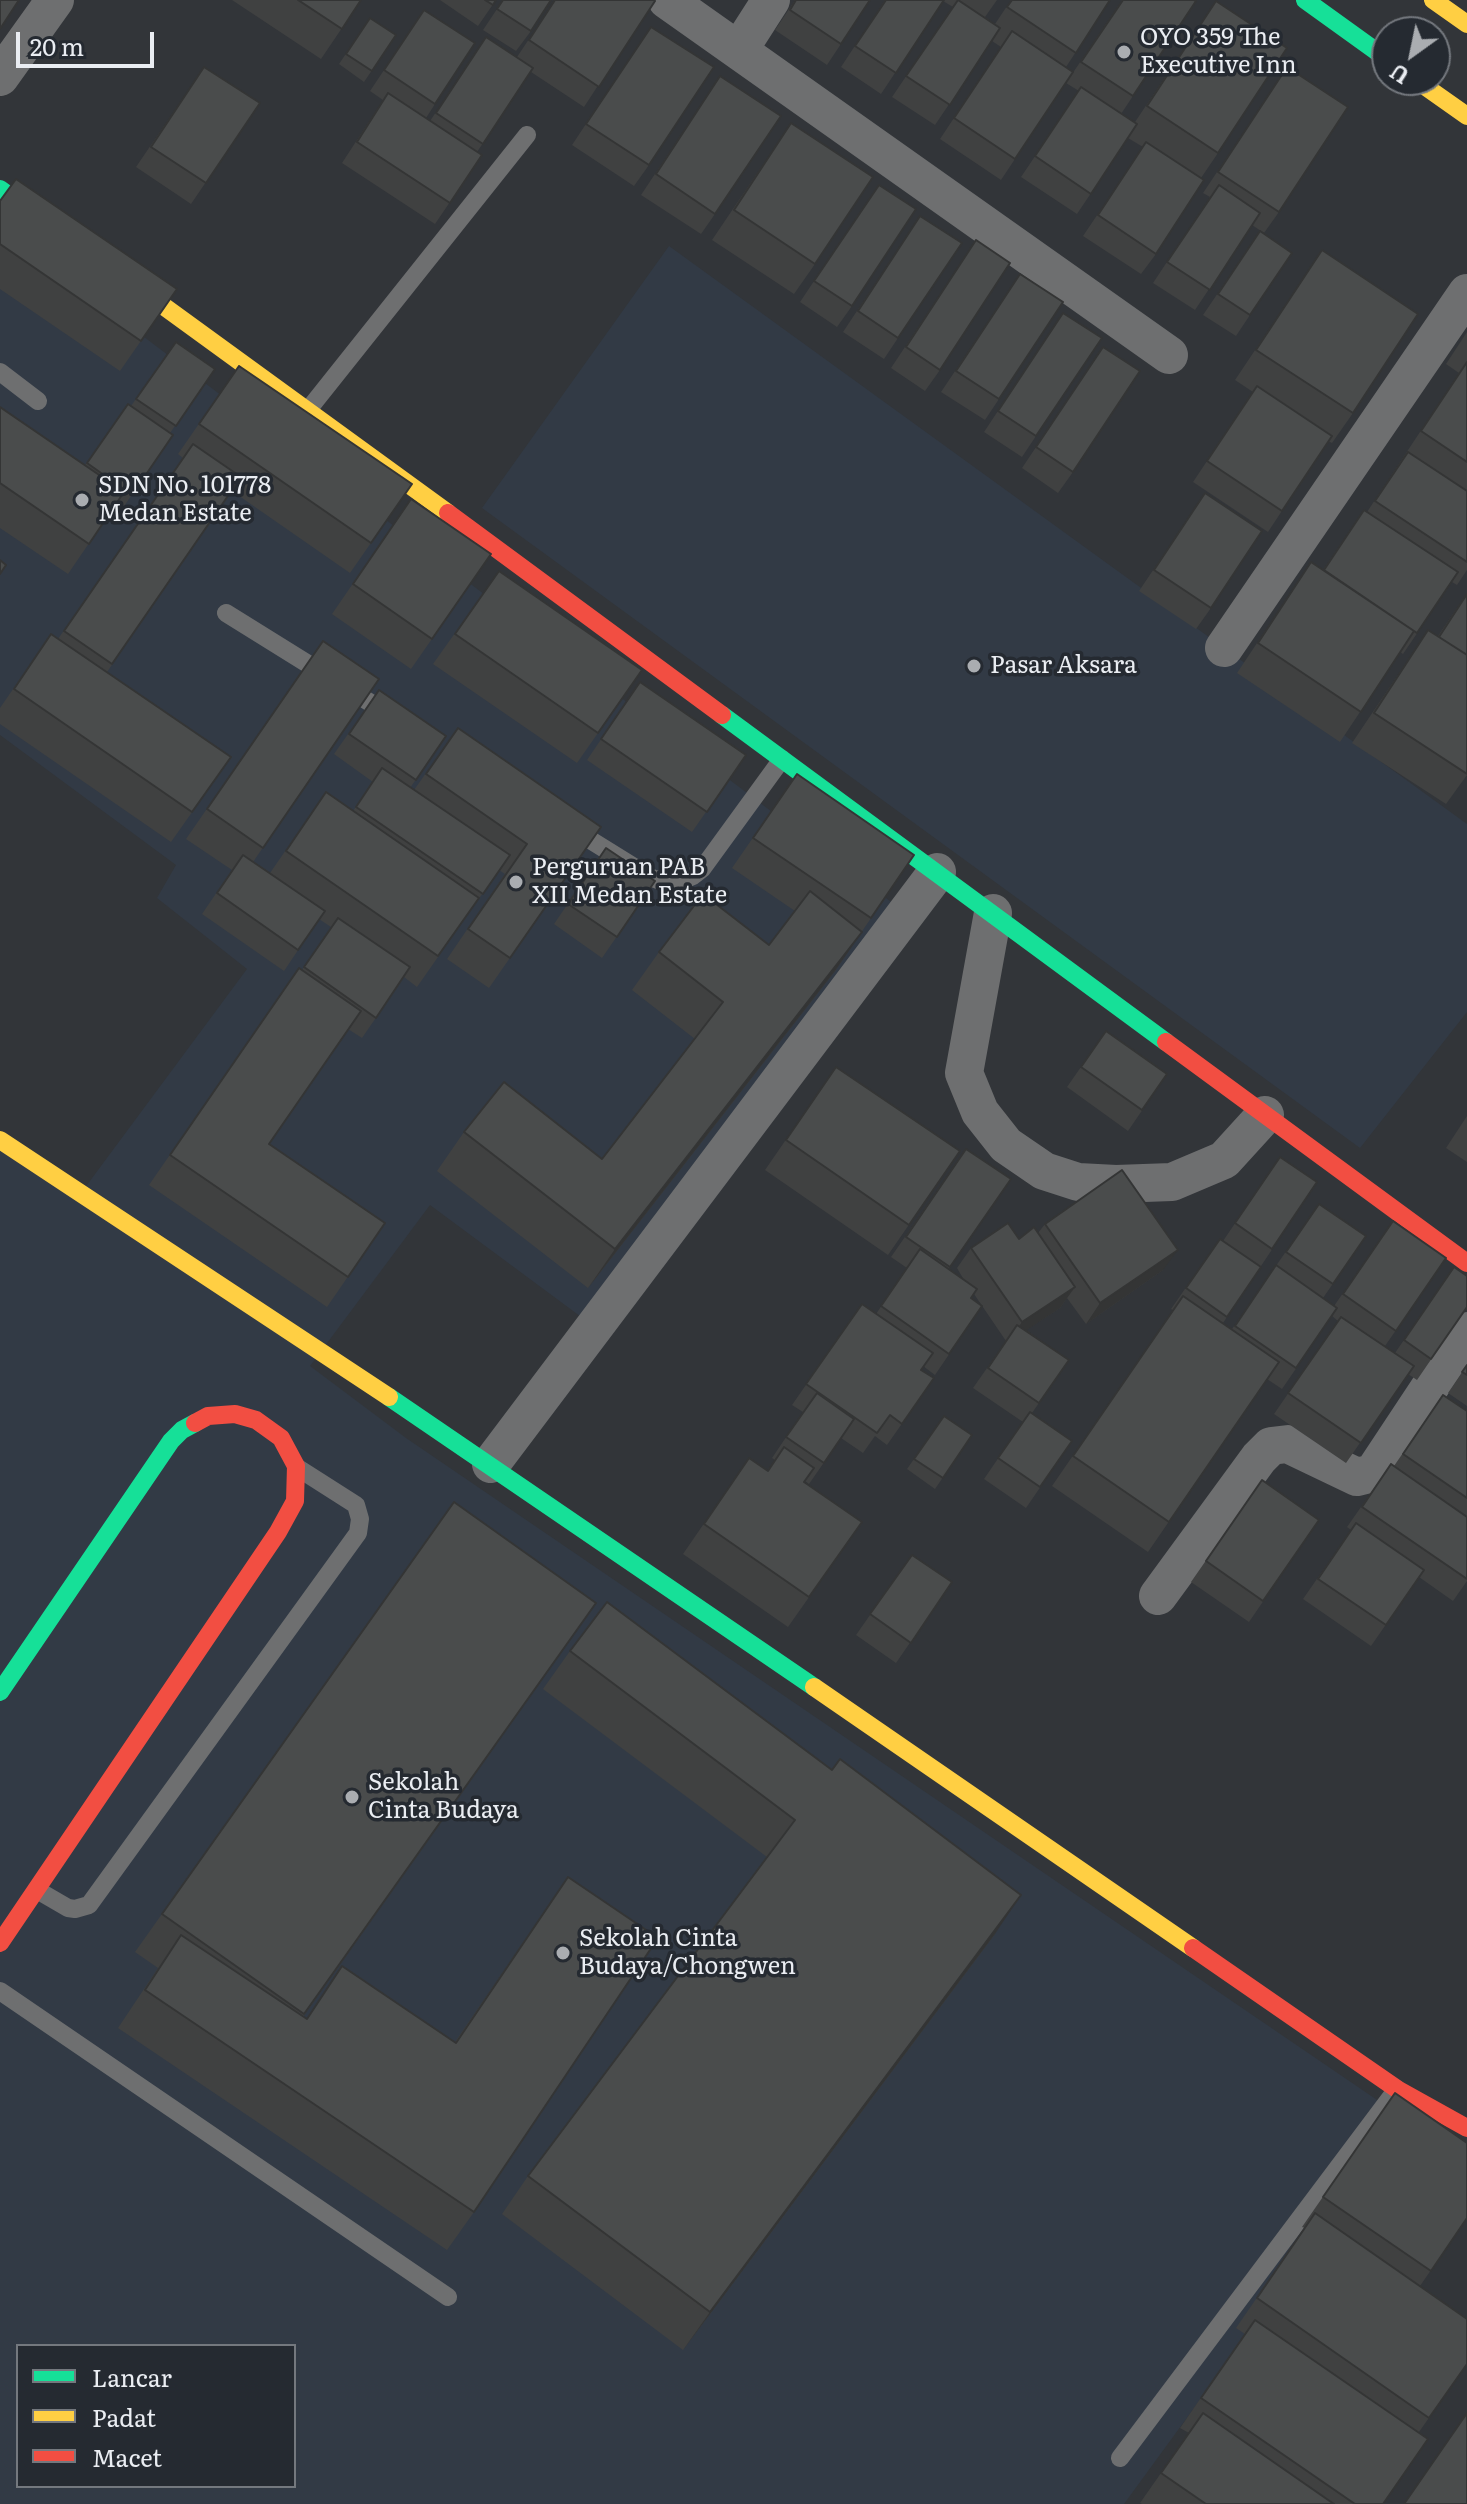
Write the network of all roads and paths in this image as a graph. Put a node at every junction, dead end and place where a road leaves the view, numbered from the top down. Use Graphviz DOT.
graph roads {
  1 [pos="55,0"];
  2 [pos="667,0"];
  3 [pos="771,0"];
  4 [pos="1305,0"];
  5 [pos="1433,0"];
  6 [pos="1467,24"];
  7 [pos="1371,47"];
  8 [pos="739,50"];
  9 [pos="0,77"];
  10 [pos="1439,96"];
  11 [pos="1467,116"];
  12 [pos="527,135"];
  13 [pos="0,189"];
  14 [pos="64,235"];
  15 [pos="103,263"];
  16 [pos="1467,293"];
  17 [pos="1169,355"];
  18 [pos="0,372"];
  19 [pos="38,401"];
  20 [pos="308,410"];
  21 [pos="226,613"];
  22 [pos="1224,648"];
  23 [pos="412,728"];
  24 [pos="782,759"];
  25 [pos="557,819"];
  26 [pos="937,872"];
  27 [pos="993,913"];
  28 [pos="1265,1115"];
  29 [pos="0,1140"];
  30 [pos="1467,1263"];
  31 [pos="1467,1331"];
  32 [pos="491,1464"];
  33 [pos="296,1466"];
  34 [pos="1158,1596"];
  35 [pos="0,1692"];
  36 [pos="37,1890"];
  37 [pos="0,1943"];
  38 [pos="0,1991"];
  39 [pos="1397,2089"];
  40 [pos="1467,2128"];
  41 [pos="448,2297"];
  42 [pos="1120,2458"];
  1 -- 9 [label="street"];
  2 -- 8 [label="street"];
  3 -- 8 [label="street"];
  4 -- 7 [label="main road"];
  5 -- 6 [label="main road"];
  8 -- 17 [label="street"];
  10 -- 11 [label="main road"];
  12 -- 20 [label="lane"];
  13 -- 14 [label="main road"];
  15 -- 20 [label="main road"];
  16 -- 22 [label="street"];
  18 -- 19 [label="lane"];
  20 -- 24 [label="main road"];
  21 -- 23 [label="lane"];
  24 -- 25 [label="lane"];
  24 -- 26 [label="main road"];
  26 -- 27 [label="main road"];
  26 -- 32 [label="street"];
  27 -- 28 [label="main road"];
  27 -- 28 [label="street"];
  28 -- 30 [label="main road"];
  29 -- 32 [label="main road"];
  31 -- 34 [label="street"];
  32 -- 39 [label="main road"];
  33 -- 35 [label="main road"];
  33 -- 36 [label="main road"];
  33 -- 36 [label="lane"];
  36 -- 37 [label="main road"];
  38 -- 41 [label="lane"];
  39 -- 40 [label="main road"];
  39 -- 42 [label="lane"];
}
